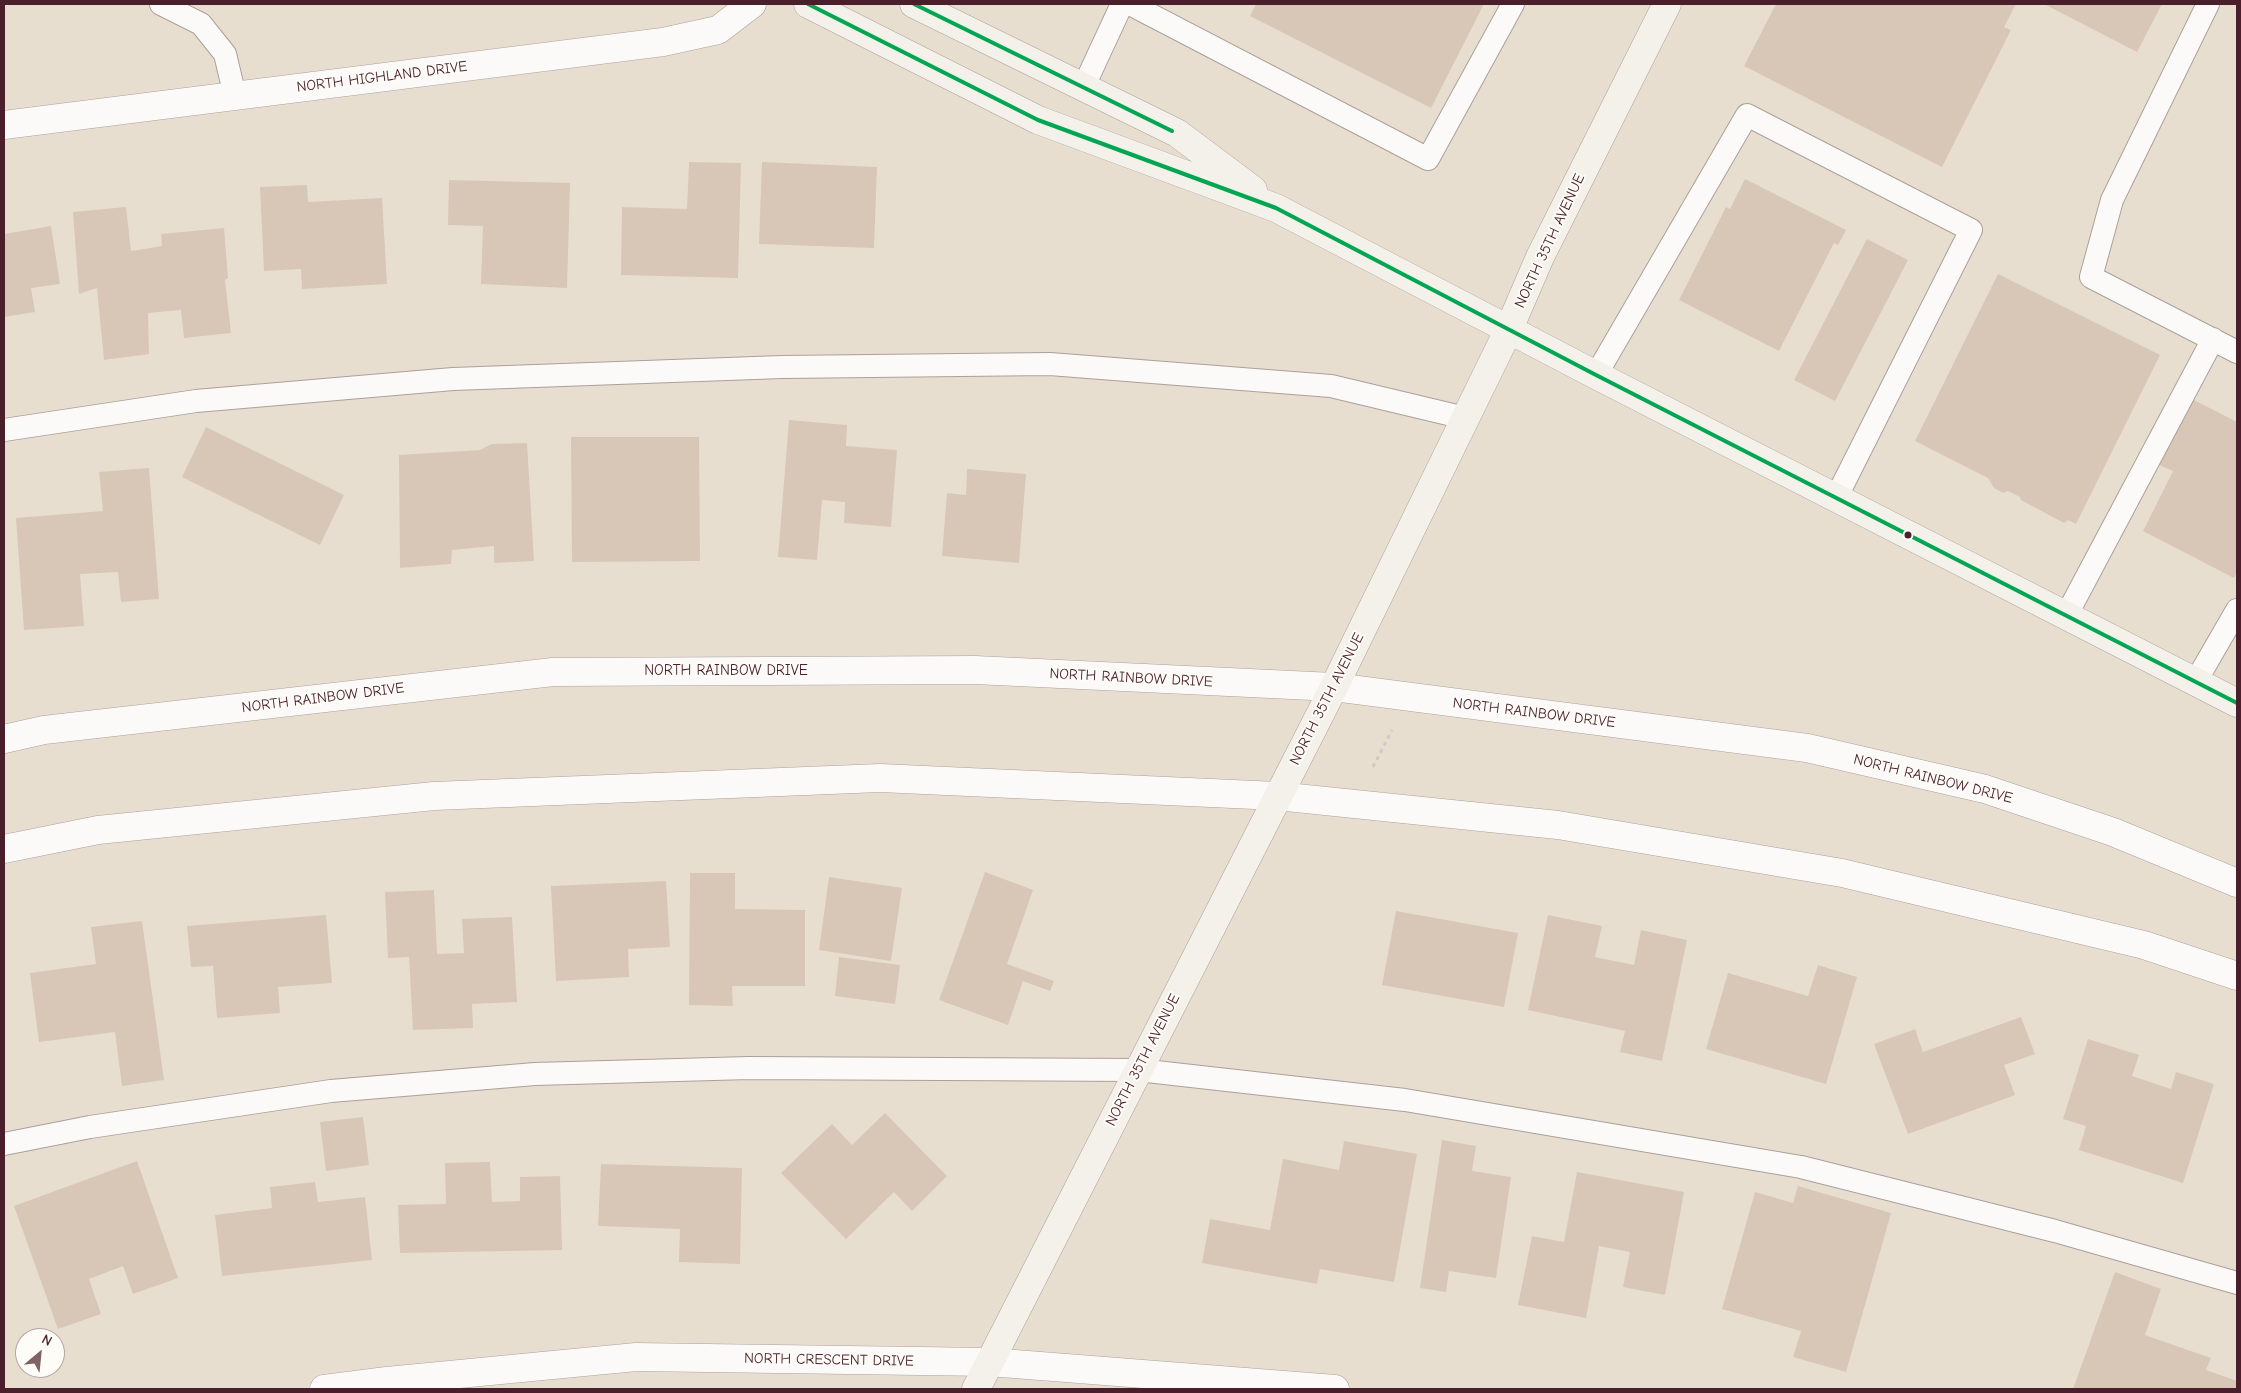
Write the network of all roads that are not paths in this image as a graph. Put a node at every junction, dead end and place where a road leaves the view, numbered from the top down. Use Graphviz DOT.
graph roads {
  1 [pos="161,4"];
  2 [pos="752,4"];
  3 [pos="808,4"];
  4 [pos="914,4"];
  5 [pos="1122,4"];
  6 [pos="1130,4"];
  7 [pos="1513,4"];
  8 [pos="1667,4"];
  9 [pos="2208,4"];
  10 [pos="1083,88"];
  11 [pos="235,96"];
  12 [pos="4,125"];
  13 [pos="1276,208"];
  14 [pos="1509,329"];
  15 [pos="2213,339"];
  16 [pos="2237,352"];
  17 [pos="1596,375"];
  18 [pos="1465,418"];
  19 [pos="4,430"];
  20 [pos="1836,498"];
  21 [pos="2237,610"];
  22 [pos="2066,616"];
  23 [pos="2196,682"];
  24 [pos="1334,687"];
  25 [pos="2237,703"];
  26 [pos="4,738"];
  27 [pos="1277,796"];
  28 [pos="4,849"];
  29 [pos="2237,883"];
  30 [pos="2237,976"];
  31 [pos="1138,1070"];
  32 [pos="4,1144"];
  33 [pos="2237,1283"];
  34 [pos="989,1362"];
  35 [pos="324,1389"];
  36 [pos="976,1389"];
  37 [pos="1334,1389"];
  1 -- 11 [label="lane"];
  2 -- 11 [label="street, NORTH HIGHLAND DRIVE"];
  3 -- 13 [label="street"];
  4 -- 10 [label="street"];
  5 -- 10 [label="lane"];
  6 -- 7 [label="lane"];
  8 -- 14 [label="street, NORTH 35TH AVENUE"];
  9 -- 15 [label="lane"];
  10 -- 13 [label="street"];
  11 -- 12 [label="street, NORTH HIGHLAND DRIVE"];
  13 -- 14 [label="street"];
  14 -- 17 [label="street"];
  14 -- 18 [label="street, NORTH 35TH AVENUE"];
  15 -- 16 [label="lane"];
  15 -- 22 [label="lane"];
  17 -- 20 [label="street"];
  17 -- 20 [label="lane"];
  18 -- 19 [label="lane"];
  18 -- 24 [label="street, NORTH 35TH AVENUE"];
  20 -- 22 [label="street"];
  21 -- 23 [label="lane"];
  22 -- 23 [label="street"];
  23 -- 25 [label="street"];
  24 -- 26 [label="street, NORTH RAINBOW DRIVE"];
  24 -- 27 [label="street, NORTH 35TH AVENUE"];
  24 -- 29 [label="street, NORTH RAINBOW DRIVE"];
  27 -- 28 [label="street"];
  27 -- 30 [label="street"];
  27 -- 31 [label="street, NORTH 35TH AVENUE"];
  31 -- 32 [label="lane"];
  31 -- 33 [label="lane"];
  31 -- 34 [label="street, NORTH 35TH AVENUE"];
  34 -- 35 [label="street, NORTH CRESCENT DRIVE"];
  34 -- 36 [label="street, NORTH 35TH AVENUE"];
  34 -- 37 [label="street, NORTH CRESCENT DRIVE"];
}
